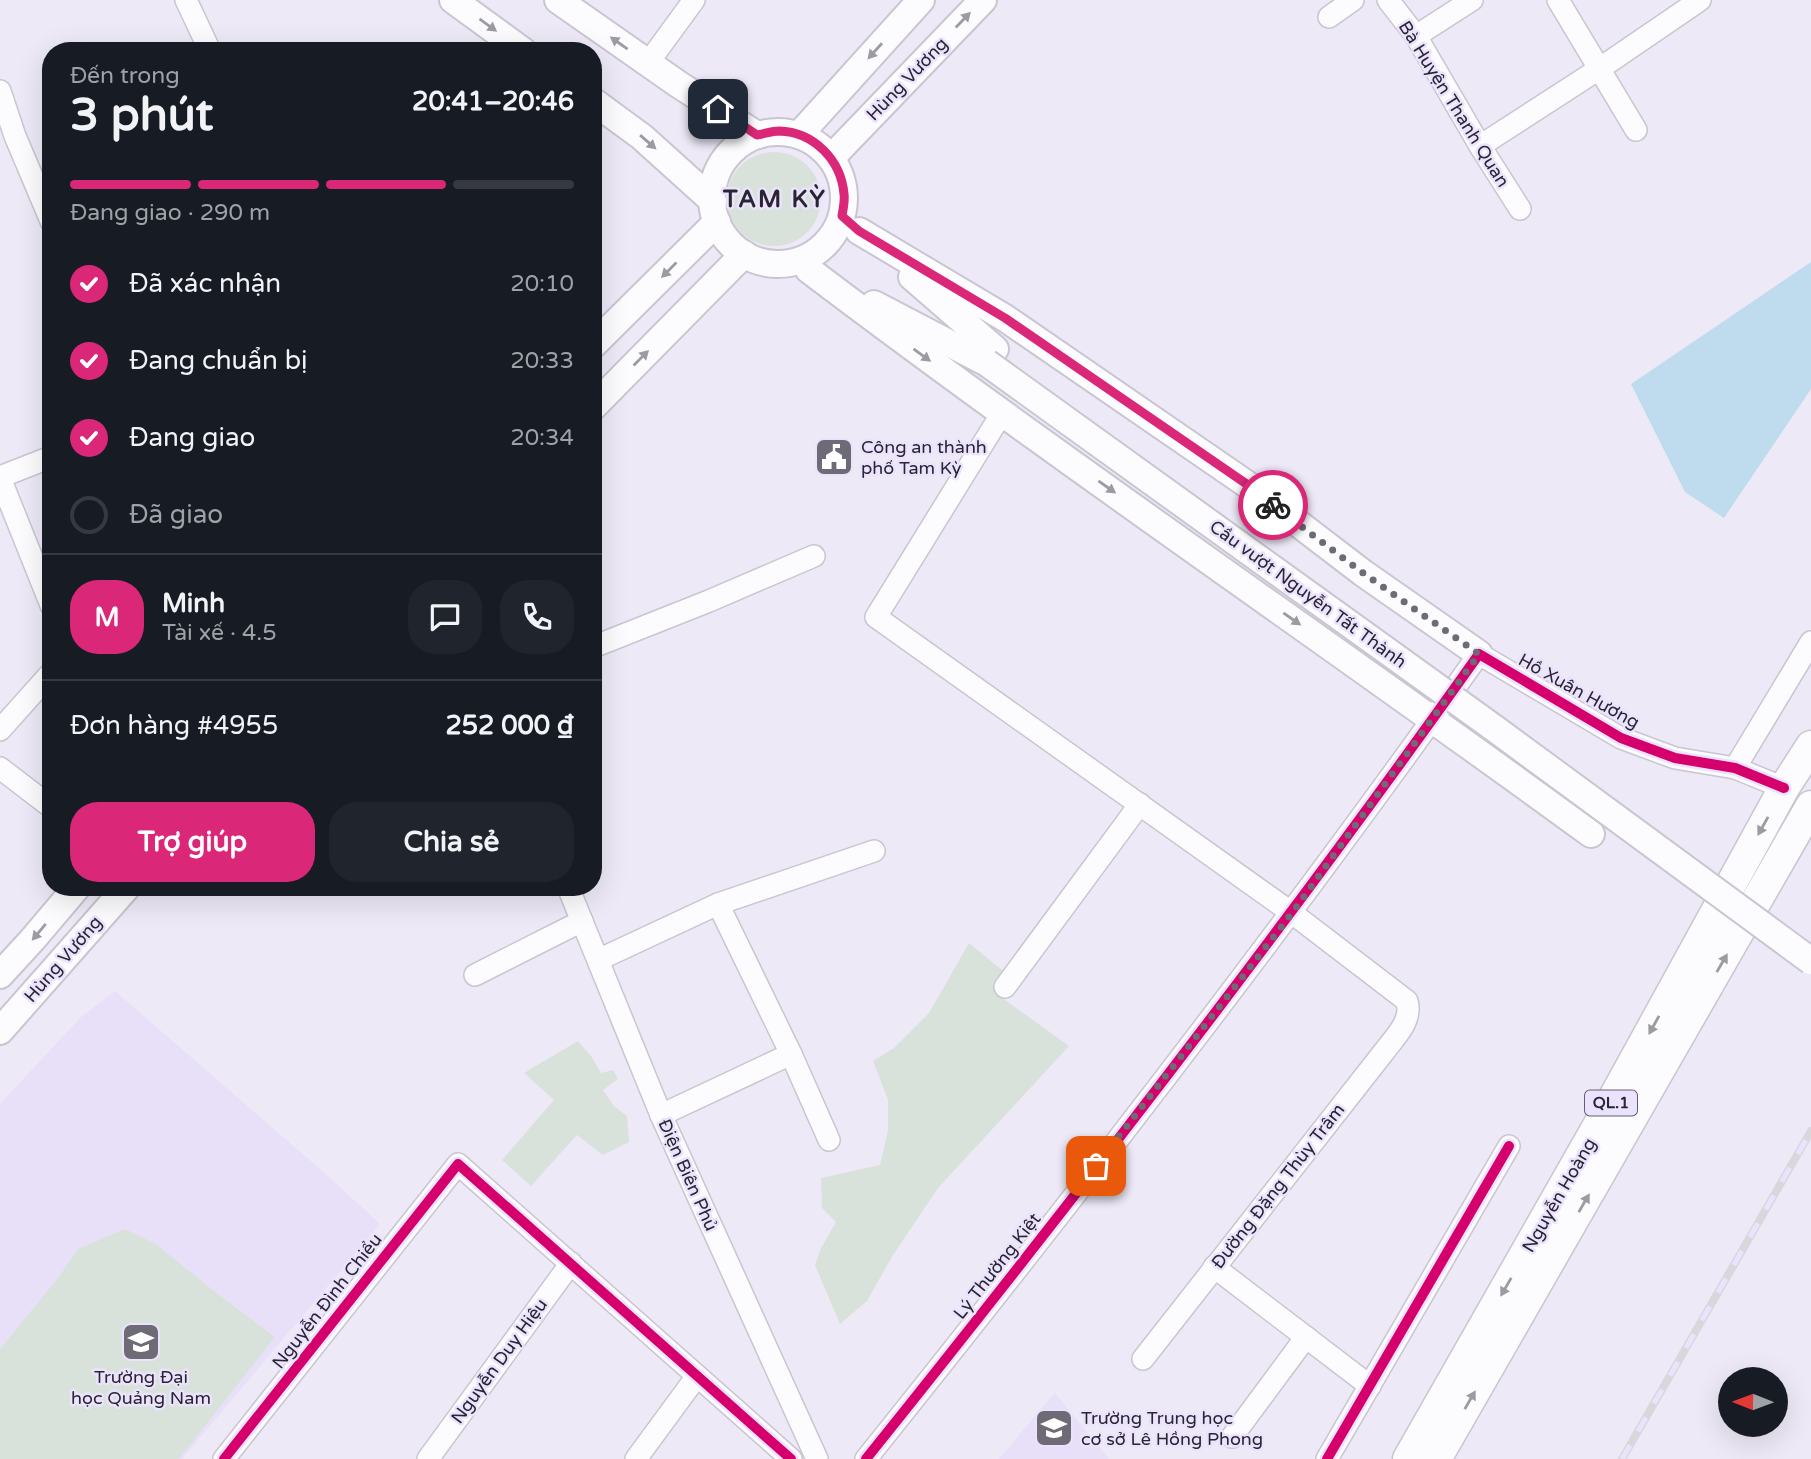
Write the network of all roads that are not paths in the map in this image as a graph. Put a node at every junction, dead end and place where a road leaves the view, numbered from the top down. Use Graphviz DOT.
graph roads {
  1 [pos="186,0"];
  2 [pos="453,0"];
  3 [pos="558,0"];
  4 [pos="694,0"];
  5 [pos="921,0"];
  6 [pos="982,0"];
  7 [pos="1353,0"];
  8 [pos="1388,0"];
  9 [pos="1472,0"];
  10 [pos="1558,0"];
  11 [pos="1700,0"];
  12 [pos="1329,17"];
  13 [pos="1416,36"];
  14 [pos="206,42"];
  15 [pos="511,42"];
  16 [pos="648,63"];
  17 [pos="1599,69"];
  18 [pos="0,91"];
  19 [pos="602,108"];
  20 [pos="1636,130"];
  21 [pos="757,135"];
  22 [pos="799,135"];
  23 [pos="7,139"];
  24 [pos="1480,146"];
  25 [pos="831,158"];
  26 [pos="42,204"];
  27 [pos="1520,209"];
  28 [pos="715,211"];
  29 [pos="851,223"];
  30 [pos="744,254"];
  31 [pos="796,267"];
  32 [pos="602,335"];
  33 [pos="991,356"];
  34 [pos="602,398"];
  35 [pos="1002,413"];
  36 [pos="42,461"];
  37 [pos="0,478"];
  38 [pos="814,556"];
  39 [pos="42,583"];
  40 [pos="1811,642"];
  41 [pos="602,644"];
  42 [pos="1479,654"];
  43 [pos="42,683"];
  44 [pos="1433,719"];
  45 [pos="0,730"];
  46 [pos="1811,746"];
  47 [pos="0,768"];
  48 [pos="1735,768"];
  49 [pos="1784,788"];
  50 [pos="42,800"];
  51 [pos="1140,804"];
  52 [pos="1811,806"];
  53 [pos="1591,834"];
  54 [pos="874,851"];
  55 [pos="70,896"];
  56 [pos="119,896"];
  57 [pos="572,896"];
  58 [pos="718,904"];
  59 [pos="1292,913"];
  60 [pos="582,921"];
  61 [pos="1811,939"];
  62 [pos="598,960"];
  63 [pos="1811,961"];
  64 [pos="0,975"];
  65 [pos="475,975"];
  66 [pos="1005,987"];
  67 [pos="0,1031"];
  68 [pos="791,1054"];
  69 [pos="661,1115"];
  70 [pos="830,1140"];
  71 [pos="1509,1146"];
  72 [pos="570,1263"];
  73 [pos="1214,1267"];
  74 [pos="1306,1337"];
  75 [pos="1143,1359"];
  76 [pos="697,1376"];
  77 [pos="1370,1386"];
  78 [pos="1232,1437"];
  79 [pos="224,1459"];
  80 [pos="428,1459"];
  81 [pos="636,1459"];
  82 [pos="792,1459"];
  83 [pos="817,1459"];
  84 [pos="866,1459"];
  85 [pos="1327,1459"];
  86 [pos="1408,1459"];
  87 [pos="1436,1459"];
  1 -- 14 [label="street"];
  2 -- 15 [label="main road, one-way"];
  16 -- 3 [label="main road, one-way"];
  4 -- 16 [label="street"];
  5 -- 22 [label="main road, one-way"];
  25 -- 6 [label="main road, Hùng Vương, one-way"];
  7 -- 12 [label="street"];
  8 -- 13 [label="street, Bà Huyện Thanh Quan"];
  9 -- 13 [label="street"];
  10 -- 17 [label="street"];
  11 -- 17 [label="street"];
  13 -- 24 [label="street, Bà Huyện Thanh Quan"];
  16 -- 21 [label="main road"];
  17 -- 20 [label="street"];
  17 -- 24 [label="street"];
  18 -- 23 [label="street"];
  19 -- 28 [label="main road, one-way"];
  21 -- 22 [label="main road"];
  21 -- 28 [label="main road"];
  22 -- 25 [label="main road"];
  23 -- 26 [label="street"];
  24 -- 27 [label="street, Bà Huyện Thanh Quan"];
  25 -- 29 [label="main road"];
  28 -- 30 [label="main road"];
  28 -- 32 [label="main road, one-way"];
  29 -- 31 [label="main road"];
  29 -- 33 [label="main road, Cầu vượt Nguyễn Tất Thành"];
  29 -- 42 [label="main road"];
  30 -- 31 [label="main road"];
  34 -- 30 [label="main road, one-way"];
  31 -- 33 [label="main road, Cầu vượt Nguyễn Tất Thành"];
  31 -- 35 [label="main road, one-way"];
  33 -- 61 [label="main road, Cầu vượt Nguyễn Tất Thành"];
  33 -- 63 [label="main road, Cầu vượt Nguyễn Tất Thành, bridge"];
  35 -- 44 [label="main road, one-way"];
  35 -- 51 [label="street"];
  36 -- 37 [label="street"];
  37 -- 39 [label="street"];
  38 -- 41 [label="street"];
  40 -- 48 [label="street"];
  42 -- 44 [label="street, Lý Thường Kiệt"];
  42 -- 48 [label="street, Hồ Xuân Hương"];
  43 -- 45 [label="street"];
  44 -- 53 [label="main road"];
  44 -- 59 [label="street, Lý Thường Kiệt"];
  46 -- 49 [label="highway, Nguyễn Hoàng / QL.1"];
  47 -- 50 [label="street"];
  48 -- 49 [label="street, Hồ Xuân Hương"];
  49 -- 86 [label="highway, Nguyễn Hoàng / QL.1, one-way"];
  51 -- 59 [label="street"];
  51 -- 66 [label="street"];
  87 -- 52 [label="highway, Nguyễn Hoàng / QL.1, one-way"];
  54 -- 58 [label="street"];
  55 -- 64 [label="main road, Hùng Vương, one-way"];
  56 -- 67 [label="main road, Hùng Vương"];
  57 -- 60 [label="street, Điện Biên Phủ"];
  58 -- 62 [label="street"];
  58 -- 68 [label="street"];
  59 -- 73 [label="street, Đường Đặng Thùy Trâm"];
  59 -- 84 [label="street, Lý Thường Kiệt"];
  60 -- 62 [label="street, Điện Biên Phủ"];
  60 -- 65 [label="street"];
  62 -- 69 [label="street, Điện Biên Phủ"];
  68 -- 69 [label="street"];
  68 -- 70 [label="street"];
  69 -- 83 [label="street, Điện Biên Phủ"];
  71 -- 77 [label="street"];
  72 -- 76 [label="street"];
  72 -- 79 [label="street, Nguyễn Đình Chiểu"];
  72 -- 80 [label="street, Nguyễn Duy Hiệu"];
  73 -- 74 [label="street"];
  73 -- 75 [label="street, Đường Đặng Thùy Trâm"];
  74 -- 77 [label="street"];
  74 -- 78 [label="street"];
  76 -- 81 [label="street"];
  76 -- 82 [label="street"];
  77 -- 85 [label="street"];
}
